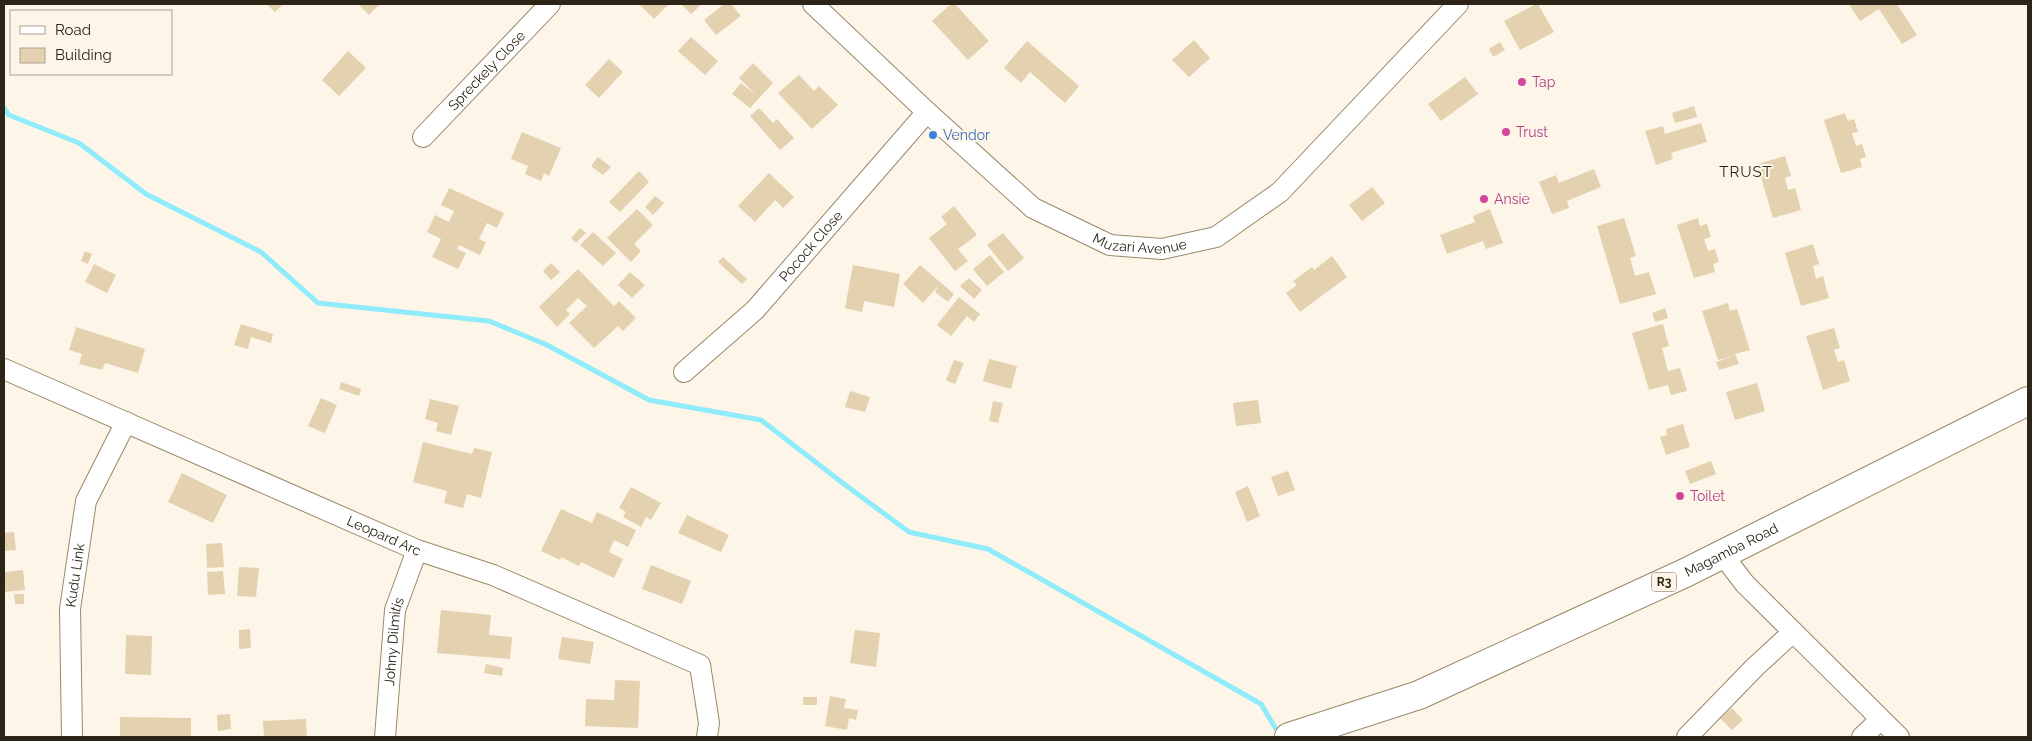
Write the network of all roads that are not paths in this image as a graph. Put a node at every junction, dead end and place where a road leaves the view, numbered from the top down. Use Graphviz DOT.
graph roads {
  1 [pos="550,4"];
  2 [pos="814,4"];
  3 [pos="1458,4"];
  4 [pos="928,112"];
  5 [pos="423,137"];
  6 [pos="4,369"];
  7 [pos="684,372"];
  8 [pos="2028,401"];
  9 [pos="126,422"];
  10 [pos="417,550"];
  11 [pos="1722,554"];
  12 [pos="1793,632"];
  13 [pos="1880,720"];
  14 [pos="72,737"];
  15 [pos="385,737"];
  16 [pos="707,737"];
  17 [pos="1289,737"];
  18 [pos="1687,737"];
  19 [pos="1862,737"];
  20 [pos="1898,737"];
  1 -- 5 [label="street, Spreckely Close"];
  2 -- 4 [label="street, Muzari Avenue"];
  3 -- 4 [label="street, Muzari Avenue"];
  4 -- 7 [label="street, Pocock Close"];
  6 -- 9 [label="street, Leopard Arc"];
  8 -- 11 [label="highway, Magamba Road / R3"];
  9 -- 10 [label="street, Leopard Arc"];
  9 -- 14 [label="street, Kudu Link"];
  10 -- 15 [label="street, Johny Dilmitis"];
  10 -- 16 [label="street, Leopard Arc"];
  11 -- 12 [label="street"];
  11 -- 17 [label="highway, Magamba Road / R3"];
  12 -- 13 [label="street"];
  12 -- 18 [label="street"];
  13 -- 19 [label="street"];
  13 -- 20 [label="street"];
}
